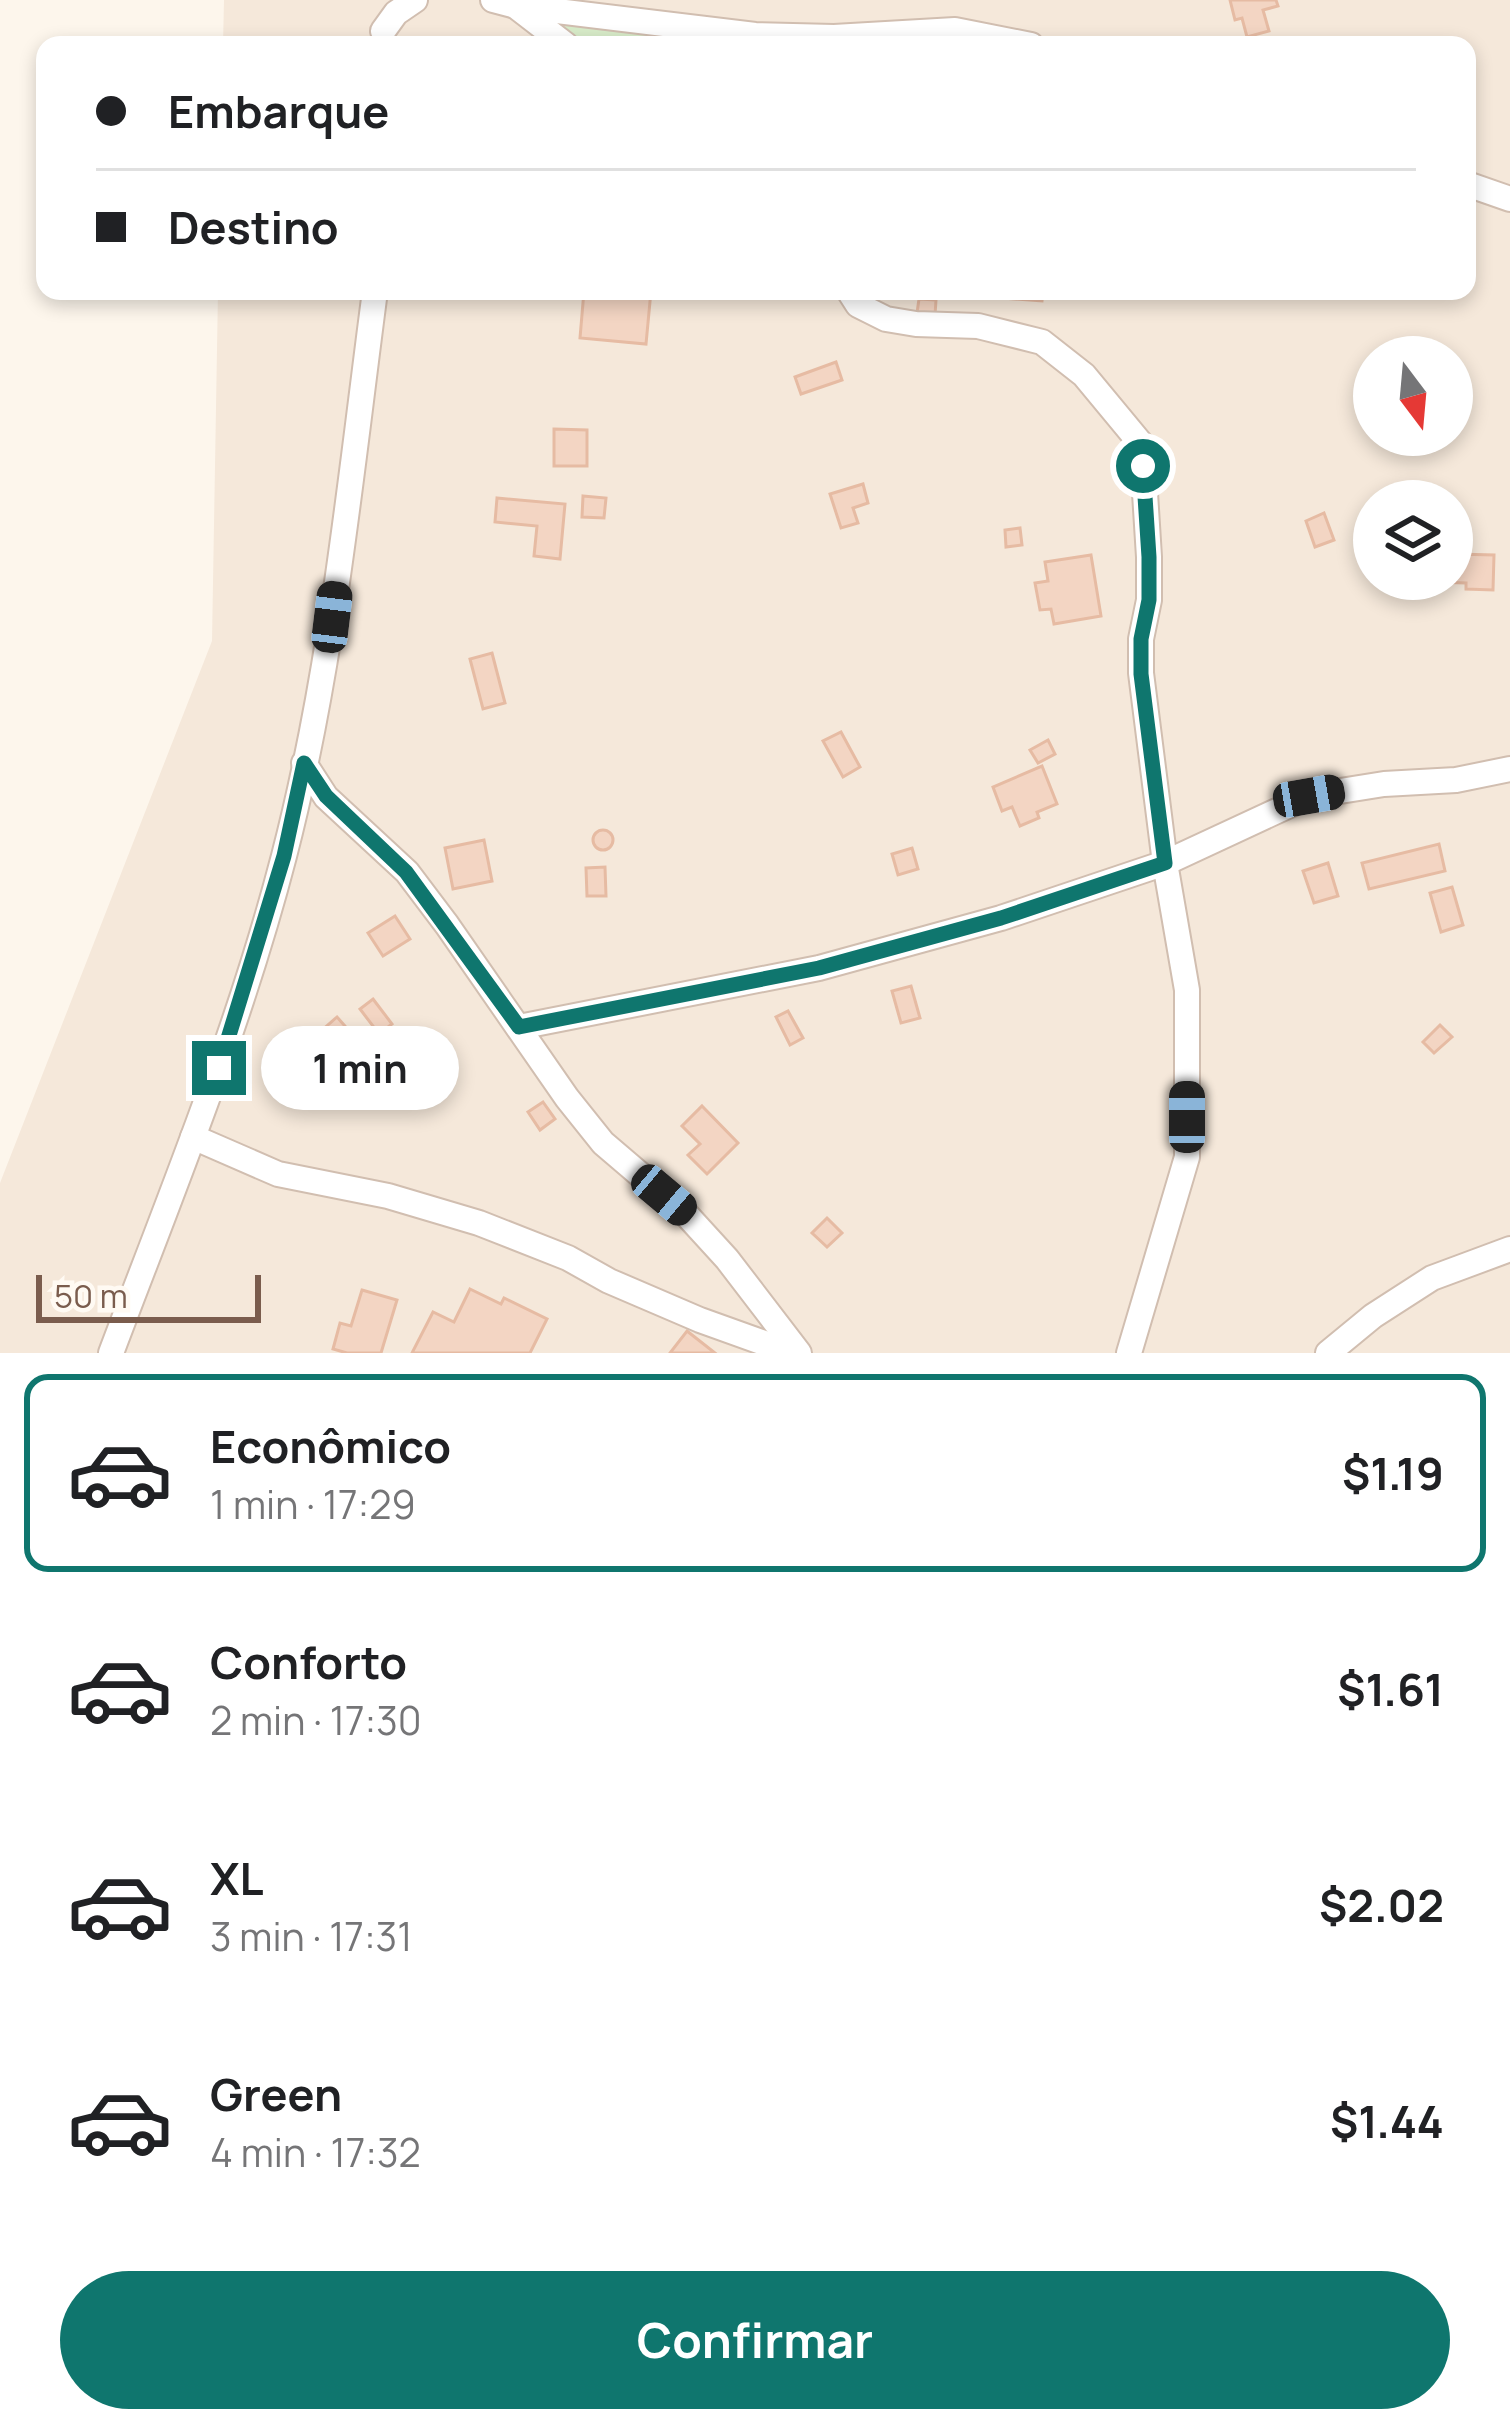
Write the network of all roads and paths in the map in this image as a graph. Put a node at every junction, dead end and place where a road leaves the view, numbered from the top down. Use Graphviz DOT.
graph roads {
  1 [pos="383,0"];
  2 [pos="415,0"];
  3 [pos="505,3"];
  4 [pos="383,36"];
  5 [pos="384,36"];
  6 [pos="553,36"];
  7 [pos="794,36"];
  8 [pos="851,36"];
  9 [pos="985,36"];
  10 [pos="1476,187"];
  11 [pos="1510,199"];
  12 [pos="374,300"];
  13 [pos="855,300"];
  14 [pos="304,763"];
  15 [pos="1510,769"];
  16 [pos="1165,863"];
  17 [pos="519,1027"];
  18 [pos="193,1137"];
  19 [pos="1510,1249"];
  20 [pos="111,1353"];
  21 [pos="795,1353"];
  22 [pos="1129,1353"];
  23 [pos="1328,1353"];
  1 -- 4 [label="street"];
  2 -- 5 [label="street"];
  3 -- 6 [label="street"];
  3 -- 7 [label="street"];
  8 -- 9 [label="street"];
  10 -- 11 [label="street"];
  12 -- 14 [label="street"];
  13 -- 16 [label="street"];
  14 -- 17 [label="street"];
  14 -- 18 [label="street"];
  15 -- 16 [label="street"];
  16 -- 17 [label="street"];
  16 -- 22 [label="street"];
  17 -- 21 [label="street"];
  18 -- 20 [label="street"];
  18 -- 21 [label="street"];
  19 -- 23 [label="street"];
}
